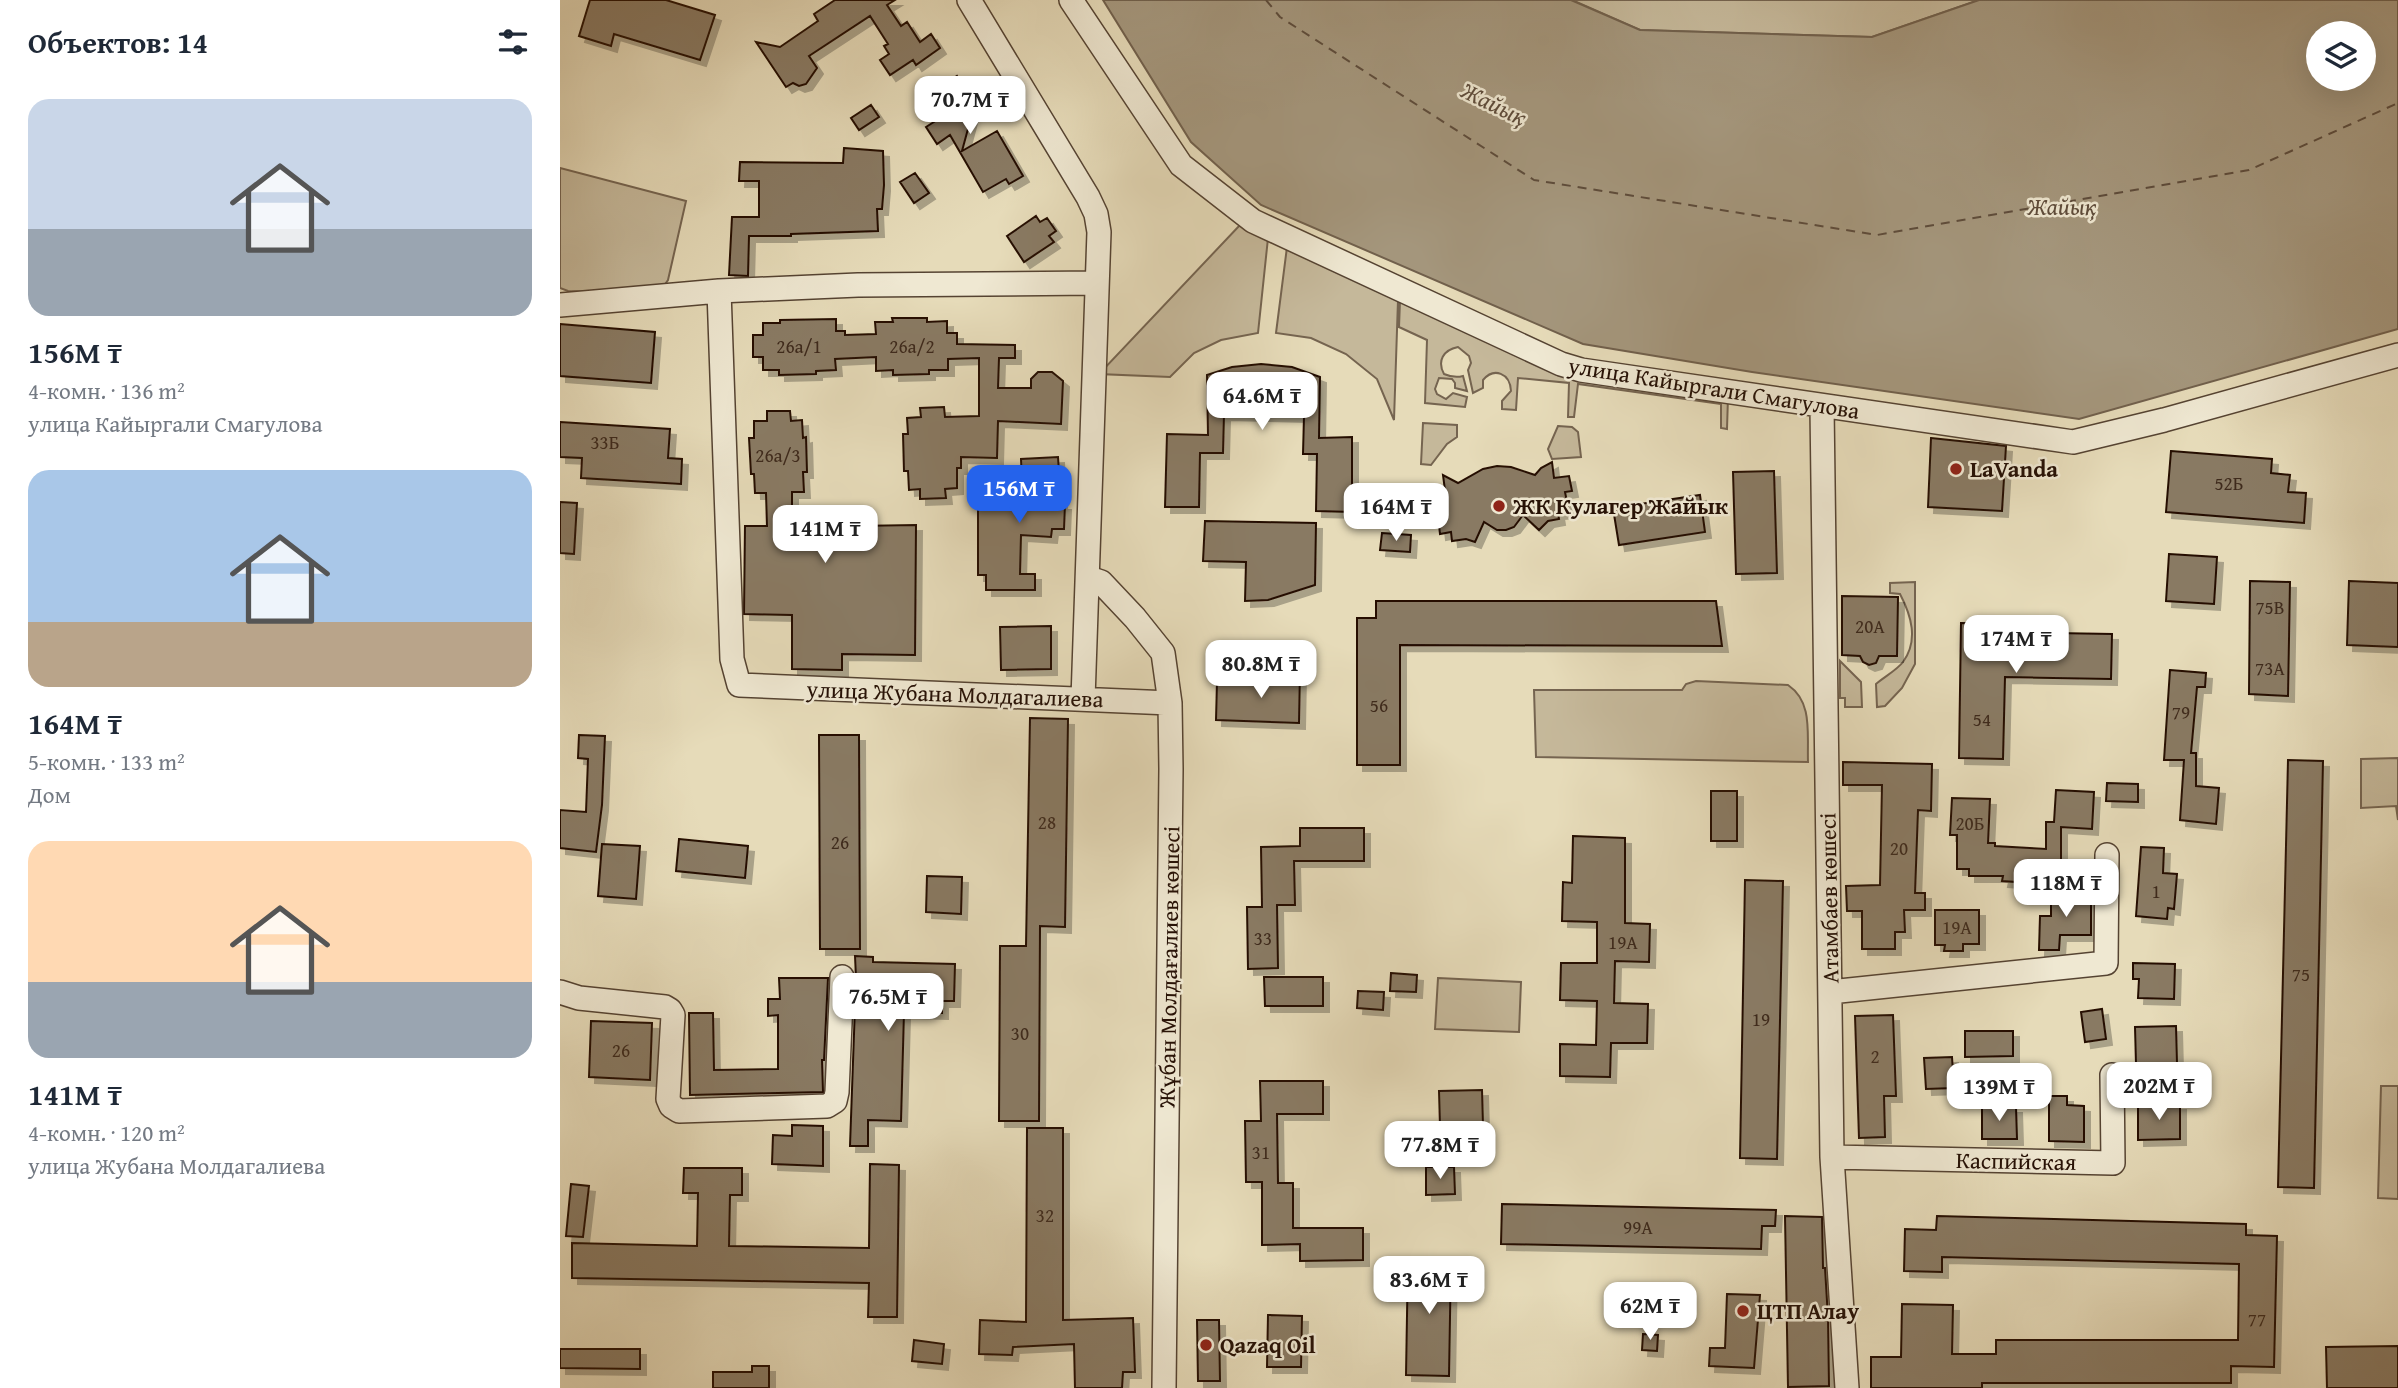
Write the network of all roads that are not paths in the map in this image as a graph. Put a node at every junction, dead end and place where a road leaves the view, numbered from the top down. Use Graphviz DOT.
graph roads {
  1 [pos="969,0"];
  2 [pos="1072,0"];
  3 [pos="1097,283"];
  4 [pos="719,291"];
  5 [pos="560,305"];
  6 [pos="2398,355"];
  7 [pos="1822,407"];
  8 [pos="1089,578"];
  9 [pos="1083,699"];
  10 [pos="1170,703"];
  11 [pos="2107,855"];
  12 [pos="842,978"];
  13 [pos="560,992"];
  14 [pos="1830,992"];
  15 [pos="2112,1075"];
  16 [pos="1832,1157"];
  17 [pos="1164,1388"];
  18 [pos="1847,1388"];
  1 -- 3 [label="street"];
  2 -- 7 [label="street, улица Кайыргали Смагулова"];
  3 -- 4 [label="street"];
  3 -- 8 [label="street"];
  4 -- 5 [label="street"];
  4 -- 9 [label="street, улица Жубана Молдагалиева"];
  6 -- 7 [label="street, улица Кайыргали Смагулова"];
  7 -- 14 [label="street, Атамбаев көшесі"];
  8 -- 9 [label="street"];
  8 -- 10 [label="street, Жұбан Молдағалиев көшесі"];
  9 -- 10 [label="street, улица Жубана Молдагалиева"];
  10 -- 17 [label="street, Жұбан Молдағалиев көшесі"];
  11 -- 14 [label="street"];
  12 -- 13 [label="street"];
  14 -- 16 [label="street, Атамбаев көшесі"];
  15 -- 16 [label="street, Каспийская"];
  16 -- 18 [label="street, Атамбаев көшесі"];
}
